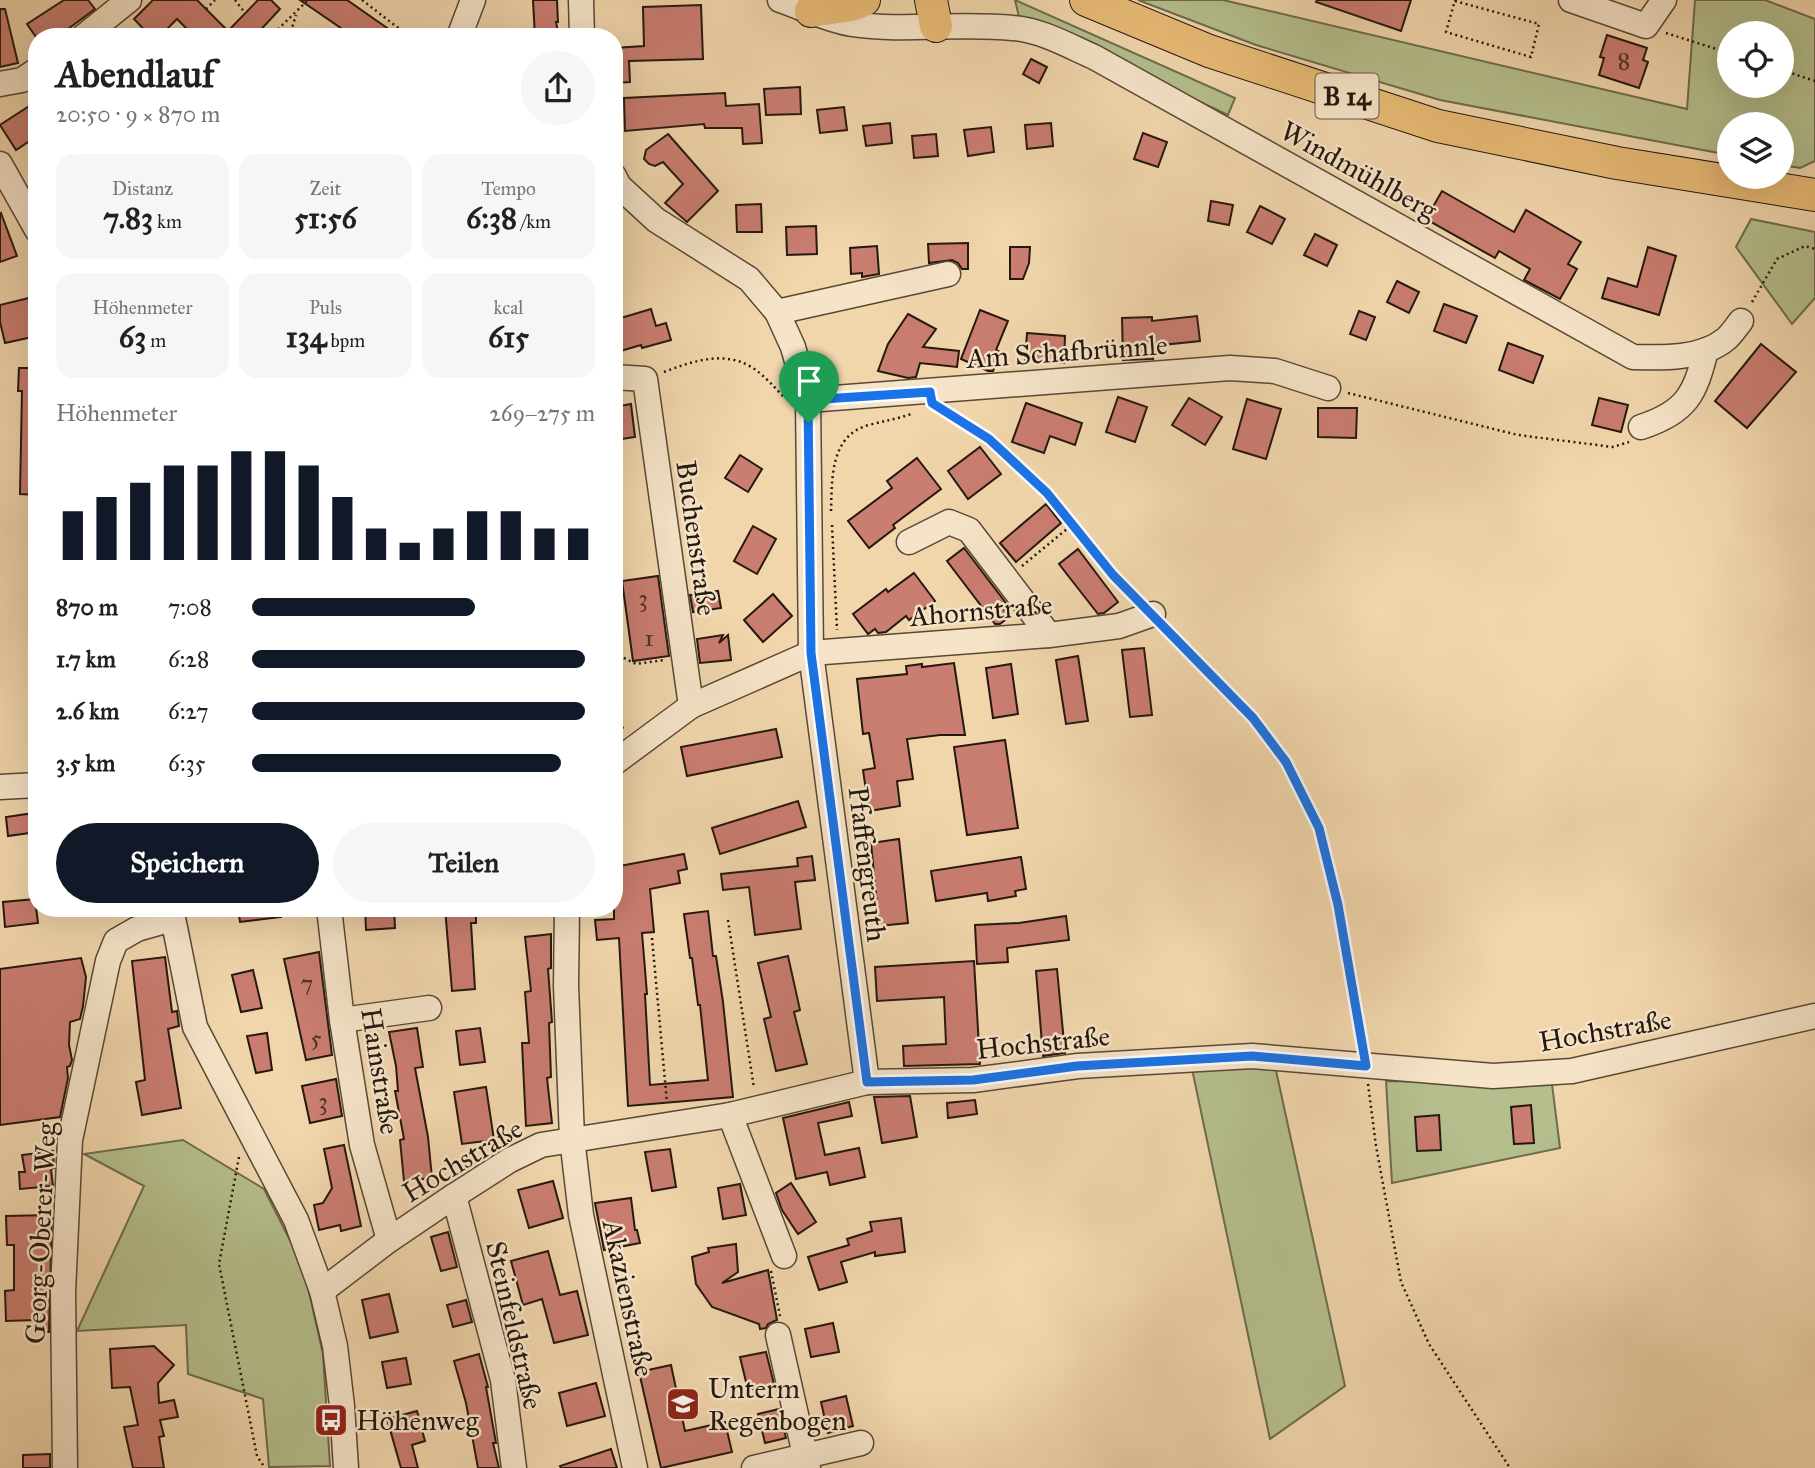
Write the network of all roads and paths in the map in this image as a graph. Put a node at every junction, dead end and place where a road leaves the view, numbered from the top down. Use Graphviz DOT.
graph roads {
  1 [pos="129,0"];
  2 [pos="215,0"];
  3 [pos="235,0"];
  4 [pos="308,0"];
  5 [pos="362,0"];
  6 [pos="473,0"];
  7 [pos="581,0"];
  8 [pos="780,0"];
  9 [pos="864,0"];
  10 [pos="1086,0"];
  11 [pos="1571,0"];
  12 [pos="1664,0"];
  13 [pos="1455,1"];
  14 [pos="206,9"];
  15 [pos="811,11"];
  16 [pos="298,12"];
  17 [pos="245,13"];
  18 [pos="934,13"];
  19 [pos="1646,26"];
  20 [pos="94,28"];
  21 [pos="280,28"];
  22 [pos="292,28"];
  23 [pos="399,28"];
  24 [pos="462,28"];
  25 [pos="582,28"];
  26 [pos="1717,49"];
  27 [pos="1794,74"];
  28 [pos="28,76"];
  29 [pos="1815,81"];
  30 [pos="0,83"];
  31 [pos="0,164"];
  32 [pos="1809,189"];
  33 [pos="623,190"];
  34 [pos="28,214"];
  35 [pos="1815,249"];
  36 [pos="948,274"];
  37 [pos="777,312"];
  38 [pos="1741,321"];
  39 [pos="1706,350"];
  40 [pos="623,378"];
  41 [pos="645,379"];
  42 [pos="1328,388"];
  43 [pos="931,397"];
  44 [pos="808,411"];
  45 [pos="1641,427"];
  46 [pos="1073,524"];
  47 [pos="909,542"];
  48 [pos="1006,578"];
  49 [pos="1153,614"];
  50 [pos="1049,635"];
  51 [pos="839,651"];
  52 [pos="811,653"];
  53 [pos="684,657"];
  54 [pos="623,658"];
  55 [pos="691,706"];
  56 [pos="623,757"];
  57 [pos="28,785"];
  58 [pos="0,787"];
  59 [pos="165,917"];
  60 [pos="173,917"];
  61 [pos="330,917"];
  62 [pos="567,917"];
  63 [pos="728,920"];
  64 [pos="652,938"];
  65 [pos="429,1008"];
  66 [pos="1815,1016"];
  67 [pos="342,1020"];
  68 [pos="1366,1066"];
  69 [pos="867,1082"];
  70 [pos="757,1108"];
  71 [pos="730,1115"];
  72 [pos="669,1124"];
  73 [pos="245,1126"];
  74 [pos="572,1138"];
  75 [pos="454,1196"];
  76 [pos="389,1240"];
  77 [pos="784,1256"];
  78 [pos="322,1291"];
  79 [pos="778,1335"];
  80 [pos="861,1443"];
  81 [pos="807,1462"];
  82 [pos="65,1468"];
  83 [pos="265,1468"];
  84 [pos="346,1468"];
  85 [pos="514,1468"];
  86 [pos="635,1468"];
  87 [pos="754,1468"];
  88 [pos="1510,1468"];
  1 -- 20 [label="street"];
  2 -- 14 [label="path"];
  3 -- 17 [label="path"];
  4 -- 16 [label="path"];
  5 -- 23 [label="path"];
  6 -- 24 [label="street"];
  7 -- 25 [label="street"];
  8 -- 15 [label="street, Windmühlberg"];
  9 -- 15 [label="main road"];
  10 -- 32 [label="main road, B 14"];
  11 -- 19 [label="street"];
  12 -- 19 [label="street"];
  13 -- 13 [label="path"];
  15 -- 18 [label="street, Windmühlberg"];
  16 -- 21 [label="path"];
  16 -- 22 [label="path"];
  18 -- 39 [label="street, Windmühlberg"];
  19 -- 26 [label="path"];
  27 -- 29 [label="path"];
  28 -- 30 [label="street"];
  31 -- 34 [label="street"];
  33 -- 37 [label="street, Pfaffengreuth"];
  35 -- 38 [label="path"];
  36 -- 37 [label="street"];
  37 -- 44 [label="street, Pfaffengreuth"];
  38 -- 39 [label="street, Windmühlberg"];
  39 -- 45 [label="street"];
  40 -- 41 [label="street"];
  41 -- 44 [label="path"];
  41 -- 53 [label="street, Buchenstraße"];
  42 -- 43 [label="street, Am Schafbrünnle"];
  42 -- 45 [label="path"];
  43 -- 44 [label="street, Am Schafbrünnle"];
  43 -- 46 [label="path"];
  43 -- 51 [label="path"];
  44 -- 52 [label="street, Pfaffengreuth"];
  46 -- 48 [label="path"];
  46 -- 49 [label="path"];
  47 -- 48 [label="street"];
  48 -- 50 [label="street"];
  49 -- 50 [label="street, Ahornstraße"];
  49 -- 68 [label="path"];
  50 -- 51 [label="street, Ahornstraße"];
  51 -- 52 [label="street, Ahornstraße"];
  52 -- 55 [label="street, Ahornstraße"];
  52 -- 69 [label="street, Pfaffengreuth"];
  53 -- 54 [label="path"];
  53 -- 55 [label="street, Buchenstraße"];
  55 -- 56 [label="street, Ahornstraße"];
  57 -- 58 [label="street"];
  59 -- 82 [label="street, Georg-Oberer-Weg"];
  60 -- 73 [label="street"];
  61 -- 67 [label="street, Hainstraße"];
  62 -- 74 [label="street, Akazienstraße"];
  63 -- 70 [label="path"];
  64 -- 72 [label="path"];
  65 -- 67 [label="street"];
  66 -- 68 [label="street, Hochstraße"];
  67 -- 76 [label="street, Hainstraße"];
  68 -- 69 [label="street, Hochstraße"];
  68 -- 88 [label="path"];
  69 -- 70 [label="street, Hochstraße"];
  70 -- 71 [label="street, Hochstraße"];
  71 -- 72 [label="street, Hochstraße"];
  71 -- 77 [label="street"];
  72 -- 74 [label="street, Hochstraße"];
  73 -- 78 [label="street"];
  73 -- 83 [label="path"];
  74 -- 75 [label="street, Hochstraße"];
  74 -- 86 [label="street, Akazienstraße"];
  75 -- 76 [label="street, Hochstraße"];
  75 -- 85 [label="street, Steinfeldstraße"];
  76 -- 78 [label="street, Hochstraße"];
  77 -- 79 [label="path"];
  78 -- 84 [label="street"];
  79 -- 81 [label="street"];
  80 -- 81 [label="street"];
  81 -- 87 [label="street"];
}
